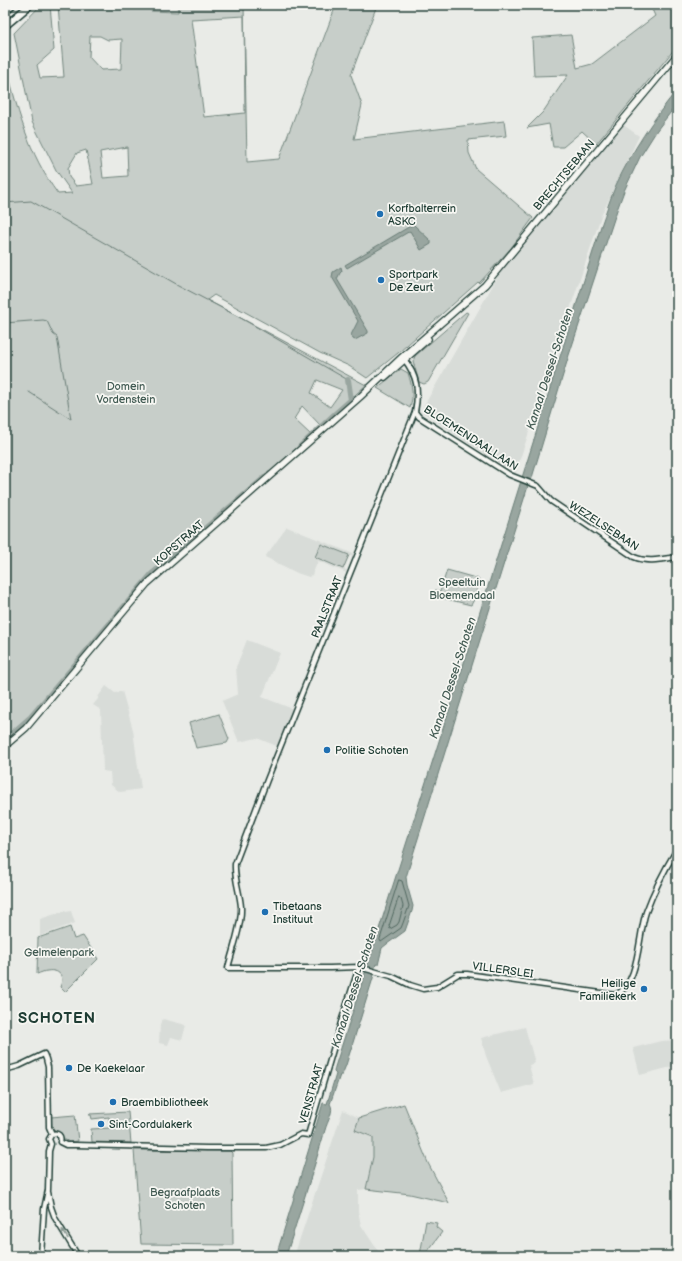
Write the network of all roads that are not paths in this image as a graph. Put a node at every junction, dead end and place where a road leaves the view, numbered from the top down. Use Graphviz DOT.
graph roads {
  1 [pos="12,5"];
  2 [pos="30,5"];
  3 [pos="5,11"];
  4 [pos="5,26"];
  5 [pos="677,55"];
  6 [pos="404,359"];
  7 [pos="415,412"];
  8 [pos="531,483"];
  9 [pos="677,557"];
  10 [pos="19,735"];
  11 [pos="5,746"];
  12 [pos="5,751"];
  13 [pos="677,849"];
  14 [pos="362,968"];
  15 [pos="5,1070"];
  16 [pos="52,1134"];
  17 [pos="60,1142"];
  18 [pos="52,1144"];
  19 [pos="48,1190"];
  20 [pos="41,1256"];
  21 [pos="78,1256"];
  1 -- 3 [label="highway"];
  2 -- 4 [label="highway"];
  5 -- 6 [label="main road, BRECHTSEBAAN"];
  6 -- 7 [label="street, PAALSTRAAT"];
  6 -- 10 [label="main road, KOPSTRAAT"];
  7 -- 8 [label="street, BLOEMENDAALLAAN"];
  7 -- 14 [label="street, PAALSTRAAT"];
  8 -- 9 [label="street, WEZELSEBAAN"];
  10 -- 11 [label="main road"];
  10 -- 12 [label="main road"];
  13 -- 14 [label="street, VILLERSLEI"];
  14 -- 17 [label="street, VENSTRAAT"];
  15 -- 16 [label="street"];
  16 -- 17 [label="street"];
  16 -- 18 [label="street"];
  17 -- 18 [label="street"];
  18 -- 19 [label="street"];
  19 -- 20 [label="street"];
  21 -- 19 [label="street, one-way"];
}
